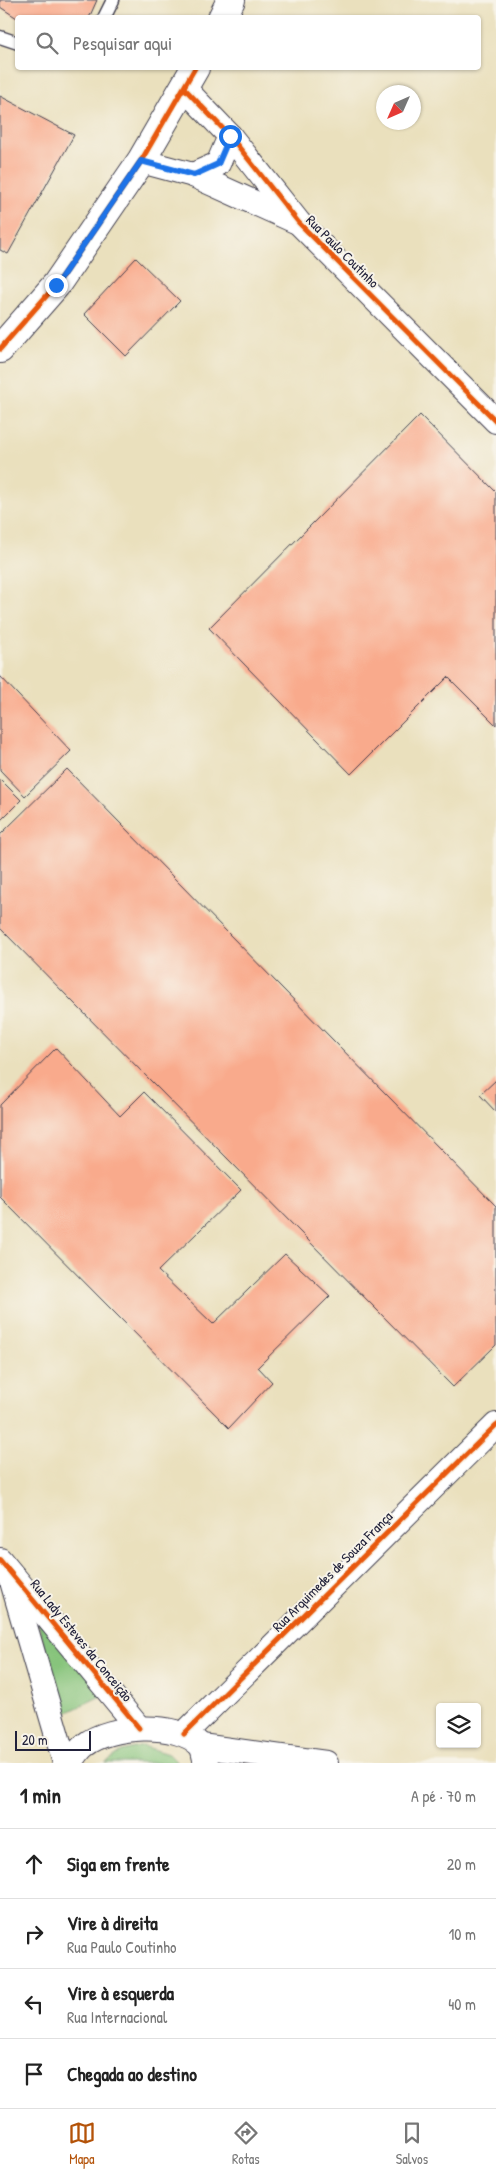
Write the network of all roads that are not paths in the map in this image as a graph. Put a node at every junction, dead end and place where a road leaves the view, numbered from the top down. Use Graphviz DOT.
graph roads {
  1 [pos="113,0"];
  2 [pos="231,0"];
  3 [pos="106,15"];
  4 [pos="224,15"];
  5 [pos="0,37"];
  6 [pos="15,42"];
  7 [pos="190,78"];
  8 [pos="230,136"];
  9 [pos="141,161"];
  10 [pos="194,175"];
  11 [pos="299,223"];
  12 [pos="0,349"];
  13 [pos="496,421"];
  14 [pos="496,1425"];
  15 [pos="4,1563"];
  16 [pos="139,1728"];
  17 [pos="197,1748"];
  18 [pos="65,1763"];
  19 [pos="70,1763"];
  20 [pos="326,1763"];
  1 -- 3 [label="lane"];
  2 -- 4 [label="street"];
  5 -- 6 [label="lane"];
  7 -- 8 [label="street, Rua Paulo Coutinho"];
  7 -- 9 [label="street"];
  8 -- 10 [label="street"];
  8 -- 11 [label="street, Rua Paulo Coutinho"];
  9 -- 10 [label="street, Rua Paulo Coutinho"];
  9 -- 12 [label="street"];
  10 -- 11 [label="street, Rua Paulo Coutinho"];
  11 -- 13 [label="street, Rua Paulo Coutinho"];
  14 -- 17 [label="street, Rua Arquimedes de Souza França"];
  15 -- 16 [label="street, Rua Lady Esteves da Conceição"];
  15 -- 18 [label="street, Rua Lady Esteves da Conceição"];
  16 -- 17 [label="street"];
  16 -- 19 [label="street"];
  17 -- 20 [label="street"];
}
